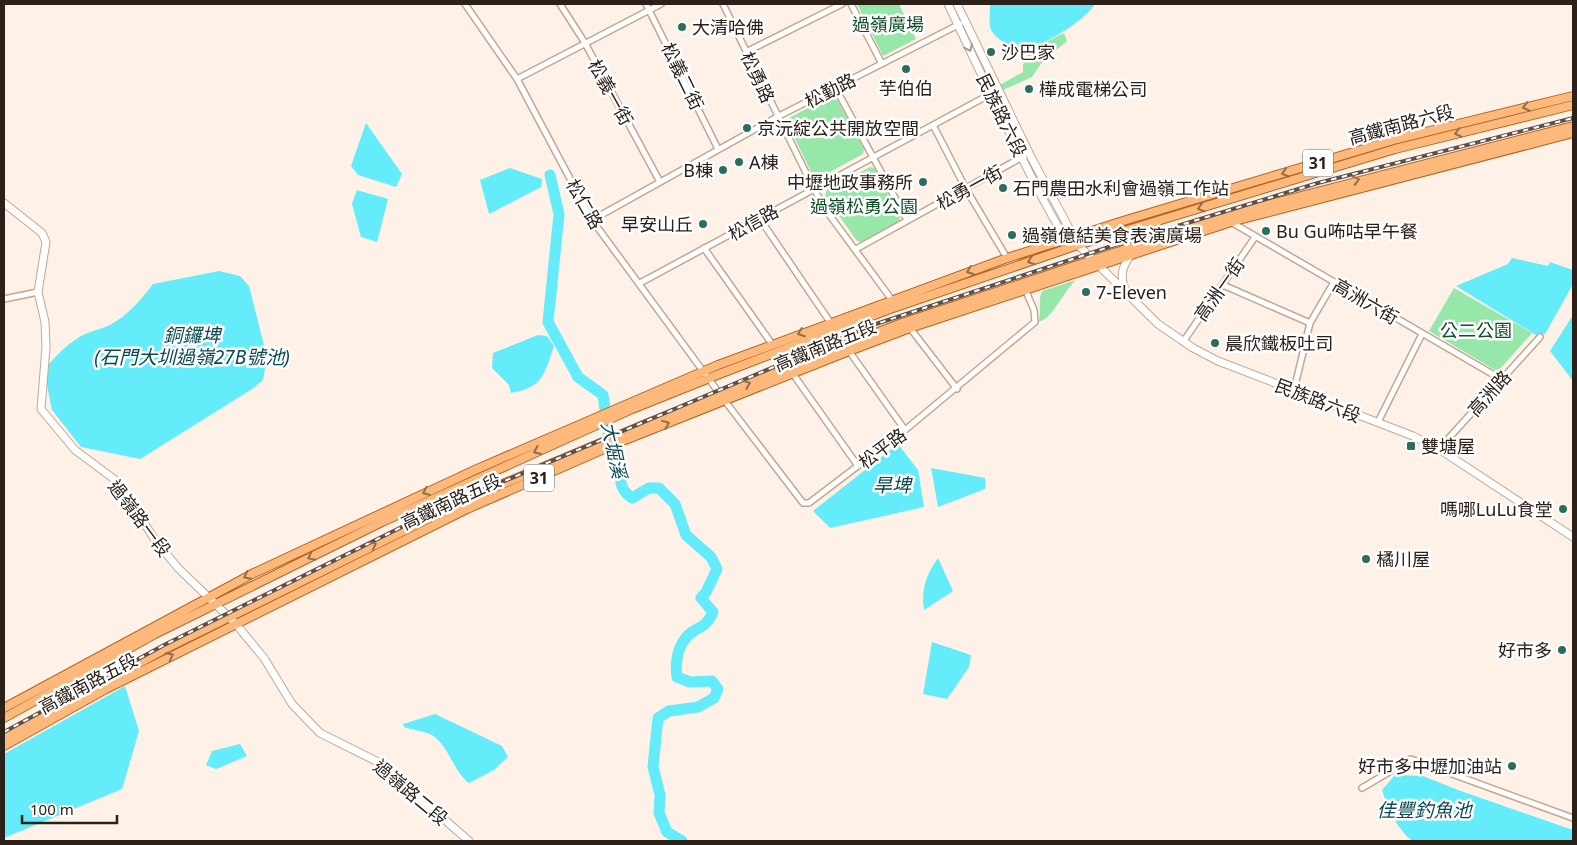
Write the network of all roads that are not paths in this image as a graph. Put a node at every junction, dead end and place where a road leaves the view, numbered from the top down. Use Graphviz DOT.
graph roads {
  1 [pos="464,4"];
  2 [pos="560,4"];
  3 [pos="646,4"];
  4 [pos="661,4"];
  5 [pos="723,4"];
  6 [pos="842,4"];
  7 [pos="851,4"];
  8 [pos="948,4"];
  9 [pos="957,4"];
  10 [pos="649,10"];
  11 [pos="962,24"];
  12 [pos="585,43"];
  13 [pos="746,52"];
  14 [pos="882,64"];
  15 [pos="518,79"];
  16 [pos="835,88"];
  17 [pos="998,90"];
  18 [pos="991,94"];
  19 [pos="1573,96"];
  20 [pos="1573,105"];
  21 [pos="777,117"];
  22 [pos="933,125"];
  23 [pos="1573,126"];
  24 [pos="1422,133"];
  25 [pos="1573,133"];
  26 [pos="718,149"];
  27 [pos="1395,149"];
  28 [pos="1029,153"];
  29 [pos="1022,156"];
  30 [pos="874,157"];
  31 [pos="1442,158"];
  32 [pos="1407,175"];
  33 [pos="660,182"];
  34 [pos="814,189"];
  35 [pos="966,189"];
  36 [pos="4,203"];
  37 [pos="760,218"];
  38 [pos="592,220"];
  39 [pos="907,220"];
  40 [pos="1231,222"];
  41 [pos="1255,237"];
  42 [pos="1069,238"];
  43 [pos="1078,245"];
  44 [pos="704,248"];
  45 [pos="856,249"];
  46 [pos="1130,256"];
  47 [pos="1008,258"];
  48 [pos="1091,260"];
  49 [pos="1099,266"];
  50 [pos="1334,282"];
  51 [pos="640,283"];
  52 [pos="1223,285"];
  53 [pos="1025,289"];
  54 [pos="38,292"];
  55 [pos="1127,294"];
  56 [pos="4,299"];
  57 [pos="892,300"];
  58 [pos="830,322"];
  59 [pos="1310,323"];
  60 [pos="910,328"];
  61 [pos="1422,334"];
  62 [pos="1540,337"];
  63 [pos="1183,342"];
  64 [pos="772,344"];
  65 [pos="849,351"];
  66 [pos="702,371"];
  67 [pos="793,374"];
  68 [pos="708,378"];
  69 [pos="1501,379"];
  70 [pos="957,389"];
  71 [pos="1294,390"];
  72 [pos="722,398"];
  73 [pos="1378,422"];
  74 [pos="905,430"];
  75 [pos="1439,449"];
  76 [pos="858,466"];
  77 [pos="477,469"];
  78 [pos="498,486"];
  79 [pos="448,491"];
  80 [pos="467,509"];
  81 [pos="1573,537"];
  82 [pos="368,557"];
  83 [pos="332,566"];
  84 [pos="208,597"];
  85 [pos="214,604"];
  86 [pos="232,620"];
  87 [pos="4,708"];
  88 [pos="4,718"];
  89 [pos="4,737"];
  90 [pos="4,746"];
  91 [pos="1362,788"];
  92 [pos="1573,818"];
  93 [pos="469,841"];
  1 -- 15 [label="street, 松仁路"];
  2 -- 12 [label="street, 松義一街"];
  3 -- 10 [label="street, 松義二街"];
  4 -- 10 [label="street"];
  5 -- 13 [label="street, 松勇路"];
  6 -- 13 [label="street"];
  7 -- 14 [label="street"];
  8 -- 11 [label="main road, 民族路六段"];
  9 -- 11 [label="main road, 民族路六段"];
  10 -- 12 [label="street"];
  10 -- 26 [label="street, 松義二街"];
  11 -- 14 [label="street, 松勤路"];
  11 -- 17 [label="main road, 民族路六段"];
  11 -- 18 [label="main road, 民族路六段, one-way"];
  12 -- 15 [label="street"];
  12 -- 33 [label="street, 松義一街"];
  13 -- 21 [label="street, 松勇路"];
  14 -- 16 [label="street, 松勤路"];
  15 -- 38 [label="street, 松仁路"];
  16 -- 21 [label="street, 松勤路"];
  16 -- 30 [label="street"];
  17 -- 18 [label="street, 松信路"];
  17 -- 28 [label="main road, 民族路六段"];
  18 -- 22 [label="street, 松信路"];
  18 -- 29 [label="main road, 民族路六段"];
  19 -- 24 [label="main road, 高鐵南路六段 / 31, one-way"];
  20 -- 27 [label="main road, 高鐵南路六段 / 31, one-way"];
  21 -- 26 [label="street, 松勤路"];
  21 -- 34 [label="street, 松勇路"];
  22 -- 30 [label="street, 松信路"];
  22 -- 35 [label="street"];
  23 -- 31 [label="main road, 31"];
  24 -- 27 [label="main road"];
  24 -- 42 [label="main road, 高鐵南路六段 / 31, one-way"];
  25 -- 32 [label="main road, 31"];
  26 -- 33 [label="street, 松勤路"];
  27 -- 43 [label="main road, 高鐵南路六段 / 31, one-way"];
  28 -- 29 [label="street, 松勇一街"];
  28 -- 42 [label="main road, 民族路六段"];
  29 -- 35 [label="street, 松勇一街"];
  29 -- 42 [label="main road, 民族路六段"];
  30 -- 34 [label="street, 松信路"];
  30 -- 39 [label="street"];
  31 -- 32 [label="main road"];
  48 -- 31 [label="main road, 31, one-way"];
  32 -- 40 [label="main road, 31"];
  33 -- 38 [label="street, 松勤路"];
  34 -- 37 [label="street, 松信路"];
  34 -- 45 [label="street, 松勇路"];
  35 -- 39 [label="street, 松勇一街"];
  35 -- 47 [label="street"];
  36 -- 54 [label="main road, 過嶺路一段"];
  37 -- 44 [label="street, 松信路"];
  37 -- 58 [label="street"];
  38 -- 51 [label="street, 松仁路"];
  39 -- 45 [label="street, 松勇一街"];
  40 -- 41 [label="street, 高洲六街"];
  40 -- 46 [label="main road, 31"];
  41 -- 50 [label="street, 高洲六街"];
  41 -- 52 [label="street, 高洲一街"];
  42 -- 43 [label="main road, 民族路六段"];
  42 -- 47 [label="main road, 高鐵南路五段 / 31"];
  43 -- 48 [label="main road, 民族路六段"];
  43 -- 68 [label="main road, 高鐵南路五段 / 31, one-way"];
  44 -- 51 [label="street, 松信路"];
  44 -- 64 [label="street"];
  45 -- 57 [label="street, 松勇路"];
  46 -- 49 [label="main road, 31"];
  46 -- 55 [label="main road"];
  47 -- 57 [label="main road, 高鐵南路五段 / 31, one-way"];
  48 -- 49 [label="main road, 民族路六段"];
  72 -- 48 [label="main road, 高鐵南路五段 / 31, one-way"];
  49 -- 53 [label="main road, 高鐵南路五段 / 31"];
  49 -- 55 [label="main road, 民族路六段"];
  50 -- 59 [label="street"];
  50 -- 61 [label="street, 高洲六街"];
  51 -- 66 [label="street, 松仁路"];
  52 -- 59 [label="street"];
  52 -- 63 [label="street, 高洲一街"];
  53 -- 60 [label="main road, 高鐵南路五段 / 31"];
  53 -- 70 [label="street, 松平路"];
  54 -- 56 [label="street"];
  54 -- 84 [label="main road, 過嶺路一段"];
  55 -- 63 [label="main road, 民族路六段"];
  57 -- 58 [label="main road, 高鐵南路五段 / 31"];
  58 -- 64 [label="main road, 高鐵南路五段 / 31, one-way"];
  59 -- 71 [label="street"];
  60 -- 65 [label="main road, 高鐵南路五段 / 31"];
  60 -- 70 [label="street"];
  61 -- 69 [label="street, 高洲六街"];
  61 -- 73 [label="street"];
  62 -- 69 [label="street, 高洲路"];
  63 -- 71 [label="main road, 民族路六段"];
  64 -- 66 [label="main road, 高鐵南路五段 / 31"];
  65 -- 67 [label="main road, 高鐵南路五段 / 31"];
  65 -- 74 [label="street"];
  66 -- 68 [label="street, 松仁路"];
  66 -- 77 [label="main road, 高鐵南路五段 / 31"];
  67 -- 72 [label="main road, 高鐵南路五段 / 31"];
  67 -- 76 [label="street"];
  68 -- 72 [label="street, 松仁路"];
  68 -- 79 [label="main road, 高鐵南路五段 / 31, one-way"];
  69 -- 75 [label="street, 高洲路"];
  70 -- 74 [label="street, 松平路"];
  71 -- 73 [label="main road, 民族路六段"];
  72 -- 76 [label="street, 松平路"];
  72 -- 78 [label="main road, 高鐵南路五段 / 31"];
  80 -- 72 [label="main road, 高鐵南路五段 / 31, one-way"];
  73 -- 75 [label="main road, 民族路六段"];
  74 -- 76 [label="street, 松平路"];
  75 -- 81 [label="main road, 民族路六段"];
  77 -- 79 [label="main road"];
  77 -- 84 [label="main road, 高鐵南路五段 / 31, one-way"];
  78 -- 80 [label="main road"];
  83 -- 78 [label="main road, 高鐵南路五段 / 31, one-way"];
  79 -- 85 [label="main road, 高鐵南路五段 / 31, one-way"];
  80 -- 82 [label="main road, 高鐵南路五段 / 31"];
  82 -- 83 [label="main road"];
  82 -- 86 [label="main road, 高鐵南路五段 / 31"];
  83 -- 86 [label="main road, 高鐵南路五段 / 31"];
  84 -- 85 [label="main road, 過嶺路一段"];
  84 -- 87 [label="main road, 高鐵南路五段 / 31"];
  85 -- 86 [label="main road, 過嶺路一段"];
  85 -- 88 [label="main road, 高鐵南路五段 / 31"];
  86 -- 89 [label="main road, 高鐵南路五段 / 31"];
  90 -- 86 [label="main road, 高鐵南路五段 / 31, one-way"];
  86 -- 93 [label="main road, 過嶺路二段"];
  91 -- 92 [label="street"];
}
